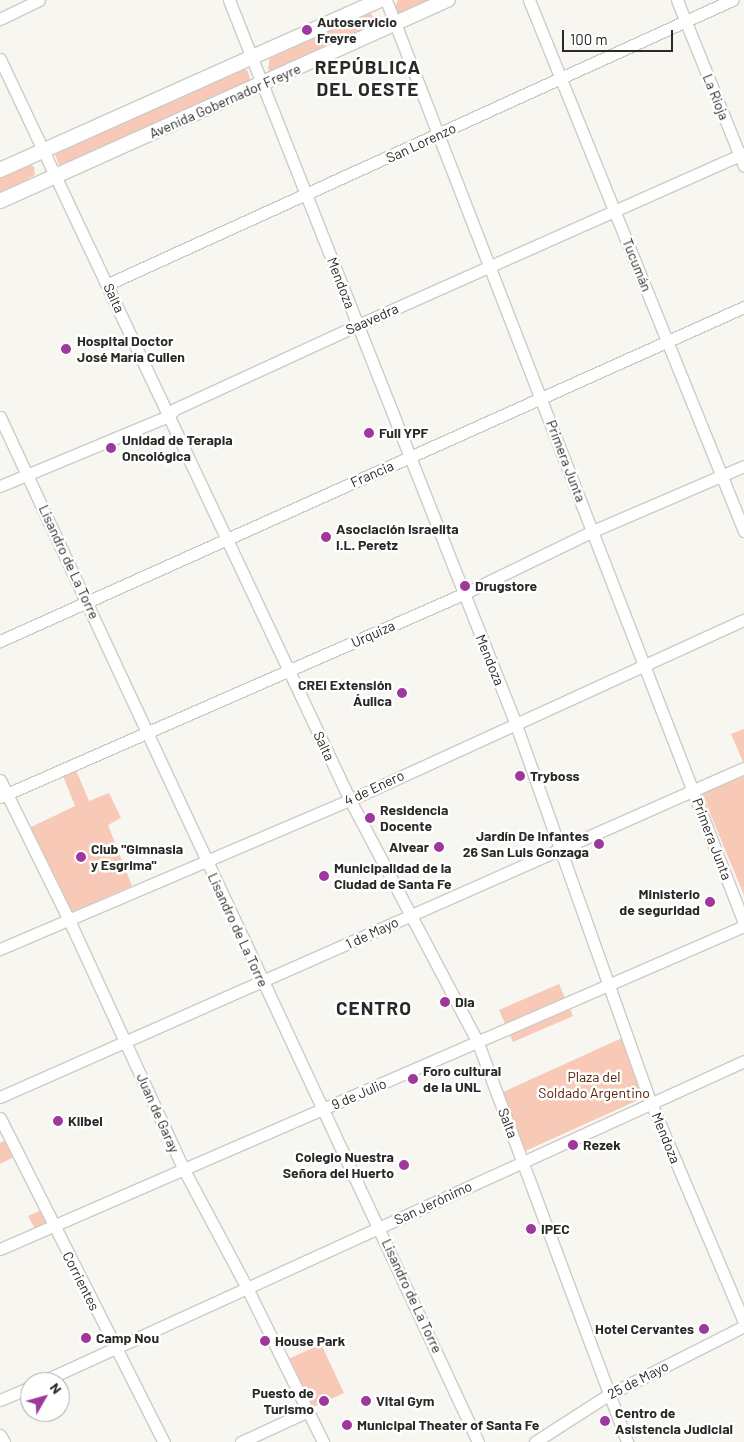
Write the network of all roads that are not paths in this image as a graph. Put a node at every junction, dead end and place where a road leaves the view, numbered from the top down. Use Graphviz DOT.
graph roads {
  1 [pos="39,0"];
  2 [pos="229,0"];
  3 [pos="380,0"];
  4 [pos="386,0"];
  5 [pos="448,0"];
  6 [pos="529,0"];
  7 [pos="678,0"];
  8 [pos="732,0"];
  9 [pos="0,19"];
  10 [pos="686,22"];
  11 [pos="396,23"];
  12 [pos="251,58"];
  13 [pos="0,59"];
  14 [pos="561,79"];
  15 [pos="262,85"];
  16 [pos="439,135"];
  17 [pos="44,151"];
  18 [pos="742,154"];
  19 [pos="744,166"];
  20 [pos="0,170"];
  21 [pos="57,175"];
  22 [pos="307,195"];
  23 [pos="0,200"];
  24 [pos="616,210"];
  25 [pos="491,267"];
  26 [pos="108,284"];
  27 [pos="744,307"];
  28 [pos="358,325"];
  29 [pos="667,340"];
  30 [pos="541,396"];
  31 [pos="168,416"];
  32 [pos="0,417"];
  33 [pos="410,457"];
  34 [pos="744,466"];
  35 [pos="27,474"];
  36 [pos="722,476"];
  37 [pos="0,486"];
  38 [pos="593,531"];
  39 [pos="744,531"];
  40 [pos="226,540"];
  41 [pos="463,594"];
  42 [pos="88,602"];
  43 [pos="744,620"];
  44 [pos="0,641"];
  45 [pos="645,666"];
  46 [pos="288,671"];
  47 [pos="515,722"];
  48 [pos="147,731"];
  49 [pos="744,768"];
  50 [pos="0,780"];
  51 [pos="693,789"];
  52 [pos="3,796"];
  53 [pos="350,800"];
  54 [pos="561,848"];
  55 [pos="206,860"];
  56 [pos="411,915"];
  57 [pos="69,920"];
  58 [pos="744,924"];
  59 [pos="0,949"];
  60 [pos="261,981"];
  61 [pos="609,984"];
  62 [pos="127,1043"];
  63 [pos="478,1043"];
  64 [pos="744,1061"];
  65 [pos="0,1097"];
  66 [pos="651,1102"];
  67 [pos="322,1109"];
  68 [pos="0,1118"];
  69 [pos="522,1161"];
  70 [pos="184,1170"];
  71 [pos="52,1226"];
  72 [pos="380,1228"];
  73 [pos="0,1249"];
  74 [pos="247,1288"];
  75 [pos="744,1322"];
  76 [pos="744,1326"];
  77 [pos="116,1349"];
  78 [pos="64,1372"];
  79 [pos="20,1391"];
  80 [pos="608,1395"];
  81 [pos="0,1400"];
  82 [pos="308,1411"];
  83 [pos="0,1435"];
  84 [pos="4,1442"];
  85 [pos="164,1442"];
  86 [pos="241,1442"];
  87 [pos="323,1442"];
  88 [pos="478,1442"];
  89 [pos="535,1442"];
  90 [pos="627,1442"];
  1 -- 9 [label="street"];
  2 -- 12 [label="street, Mendoza"];
  3 -- 12 [label="main road, Avenida Gobernador Freyre"];
  4 -- 11 [label="street, Primera Junta"];
  5 -- 11 [label="main road, Avenida Gobernador Freyre"];
  6 -- 14 [label="street, Tucumán"];
  7 -- 10 [label="street, La Rioja"];
  8 -- 10 [label="street, San Lorenzo"];
  10 -- 14 [label="street, San Lorenzo"];
  10 -- 18 [label="street, La Rioja"];
  11 -- 15 [label="main road, Avenida Gobernador Freyre"];
  11 -- 16 [label="street, Primera Junta"];
  12 -- 15 [label="street, Mendoza"];
  12 -- 17 [label="main road, Avenida Gobernador Freyre"];
  13 -- 17 [label="street, Salta"];
  14 -- 16 [label="street, San Lorenzo"];
  14 -- 24 [label="street, Tucumán"];
  15 -- 21 [label="main road, Avenida Gobernador Freyre"];
  15 -- 22 [label="street, Mendoza"];
  16 -- 22 [label="street, San Lorenzo"];
  16 -- 25 [label="street, Primera Junta"];
  17 -- 20 [label="main road, Avenida Gobernador Freyre"];
  17 -- 21 [label="street, Salta"];
  18 -- 19 [label="street, La Rioja"];
  18 -- 24 [label="street, Saavedra"];
  21 -- 23 [label="main road, Avenida Gobernador Freyre"];
  21 -- 26 [label="street, Salta"];
  22 -- 26 [label="street, San Lorenzo"];
  22 -- 28 [label="street, Mendoza"];
  24 -- 25 [label="street, Saavedra"];
  24 -- 29 [label="street, Tucumán"];
  25 -- 28 [label="street, Saavedra"];
  25 -- 30 [label="street, Primera Junta"];
  26 -- 31 [label="street, Salta"];
  27 -- 29 [label="street, Francia"];
  28 -- 31 [label="street, Saavedra"];
  28 -- 33 [label="street, Mendoza"];
  29 -- 30 [label="street, Francia"];
  29 -- 36 [label="street, Tucumán"];
  30 -- 33 [label="street, Francia"];
  30 -- 38 [label="street, Primera Junta"];
  31 -- 35 [label="street, Saavedra"];
  31 -- 40 [label="street, Salta"];
  32 -- 35 [label="street, Lisandro de La Torre"];
  33 -- 40 [label="street, Francia"];
  33 -- 41 [label="street, Mendoza"];
  34 -- 36 [label="street, Urquiza"];
  35 -- 37 [label="street, Saavedra"];
  35 -- 42 [label="street, Lisandro de La Torre"];
  36 -- 38 [label="street, Urquiza"];
  36 -- 39 [label="street, Tucumán"];
  38 -- 41 [label="street, Urquiza"];
  38 -- 45 [label="street, Primera Junta"];
  40 -- 42 [label="street, Francia"];
  40 -- 46 [label="street, Salta"];
  41 -- 46 [label="street, Urquiza"];
  41 -- 47 [label="street, Mendoza"];
  42 -- 44 [label="street, Francia"];
  42 -- 48 [label="street, Lisandro de La Torre"];
  43 -- 45 [label="street, 4 de Enero"];
  45 -- 47 [label="street, 4 de Enero"];
  45 -- 51 [label="street, Primera Junta"];
  46 -- 48 [label="street, Urquiza"];
  46 -- 53 [label="street, Salta"];
  47 -- 53 [label="street, 4 de Enero"];
  47 -- 54 [label="street, Mendoza"];
  48 -- 52 [label="street, Urquiza"];
  48 -- 55 [label="street, Lisandro de La Torre"];
  49 -- 51 [label="street, 1 de Mayo"];
  50 -- 52 [label="street, Juan de Garay"];
  51 -- 54 [label="street, 1 de Mayo"];
  51 -- 58 [label="street, Primera Junta"];
  52 -- 57 [label="street, Juan de Garay"];
  53 -- 55 [label="street, 4 de Enero"];
  53 -- 56 [label="street, Salta"];
  54 -- 56 [label="street, 1 de Mayo"];
  54 -- 61 [label="street, Mendoza"];
  55 -- 57 [label="street, 4 de Enero"];
  55 -- 60 [label="street, Lisandro de La Torre"];
  56 -- 60 [label="street, 1 de Mayo"];
  56 -- 63 [label="street, Salta"];
  57 -- 59 [label="street, 4 de Enero"];
  57 -- 62 [label="street, Juan de Garay"];
  58 -- 61 [label="street, 9 de Julio"];
  60 -- 62 [label="street, 1 de Mayo"];
  60 -- 67 [label="street, Lisandro de La Torre"];
  61 -- 63 [label="street, 9 de Julio"];
  61 -- 66 [label="street, Mendoza"];
  62 -- 65 [label="street, 1 de Mayo"];
  62 -- 70 [label="street, Juan de Garay"];
  63 -- 67 [label="street, 9 de Julio"];
  63 -- 69 [label="street, Salta"];
  64 -- 66 [label="street, San Jerónimo"];
  66 -- 69 [label="street, San Jerónimo"];
  66 -- 75 [label="street, Mendoza"];
  67 -- 70 [label="street, 9 de Julio"];
  67 -- 72 [label="street, Lisandro de La Torre"];
  68 -- 71 [label="street, Corrientes"];
  69 -- 72 [label="street, San Jerónimo"];
  69 -- 80 [label="street, Salta"];
  70 -- 71 [label="street, 9 de Julio"];
  70 -- 74 [label="street, Juan de Garay"];
  71 -- 73 [label="street, 9 de Julio"];
  71 -- 77 [label="street, Corrientes"];
  72 -- 74 [label="street, San Jerónimo"];
  72 -- 88 [label="street, Lisandro de La Torre"];
  74 -- 77 [label="street, San Jerónimo"];
  74 -- 82 [label="street, Juan de Garay"];
  76 -- 80 [label="street, 25 de Mayo"];
  77 -- 78 [label="street, San Jerónimo"];
  77 -- 85 [label="street, Corrientes"];
  79 -- 81 [label="street"];
  80 -- 89 [label="street, 25 de Mayo"];
  80 -- 90 [label="street, Salta"];
  82 -- 86 [label="street"];
  82 -- 87 [label="street, Juan de Garay"];
  83 -- 84 [label="street"];
}
